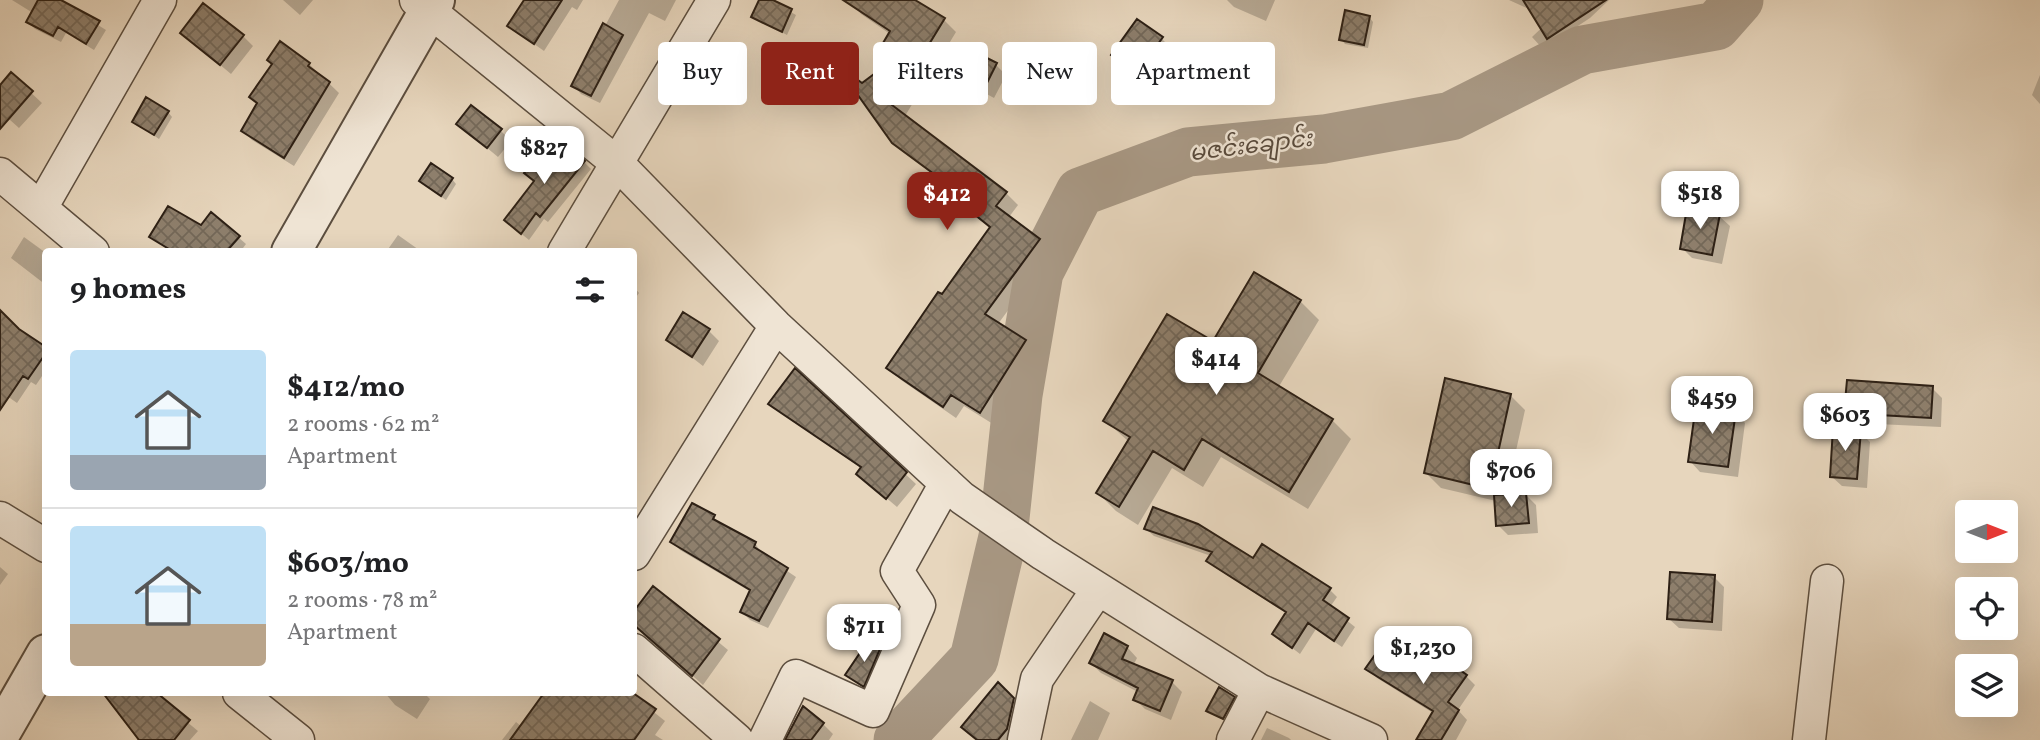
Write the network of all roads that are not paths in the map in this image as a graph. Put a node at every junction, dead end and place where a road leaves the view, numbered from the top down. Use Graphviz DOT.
graph roads {
  1 [pos="160,0"];
  2 [pos="714,0"];
  3 [pos="426,3"];
  4 [pos="617,163"];
  5 [pos="0,174"];
  6 [pos="41,208"];
  7 [pos="88,248"];
  8 [pos="293,248"];
  9 [pos="566,248"];
  10 [pos="776,326"];
  11 [pos="954,491"];
  12 [pos="0,518"];
  13 [pos="42,544"];
  14 [pos="637,549"];
  15 [pos="1827,581"];
  16 [pos="1098,589"];
  17 [pos="637,653"];
  18 [pos="42,661"];
  19 [pos="1259,690"];
  20 [pos="243,696"];
  21 [pos="0,734"];
  22 [pos="298,740"];
  23 [pos="737,740"];
  24 [pos="765,740"];
  25 [pos="1024,740"];
  26 [pos="1233,740"];
  27 [pos="1371,740"];
  28 [pos="1809,740"];
  1 -- 6 [label="street"];
  2 -- 4 [label="street"];
  3 -- 4 [label="street"];
  3 -- 8 [label="street"];
  4 -- 9 [label="street"];
  4 -- 10 [label="street"];
  5 -- 6 [label="street"];
  6 -- 7 [label="street"];
  10 -- 11 [label="street"];
  10 -- 14 [label="street"];
  11 -- 16 [label="street"];
  11 -- 24 [label="street"];
  12 -- 13 [label="street"];
  15 -- 28 [label="street"];
  16 -- 19 [label="street"];
  16 -- 25 [label="street"];
  17 -- 23 [label="street"];
  18 -- 21 [label="street"];
  19 -- 26 [label="street"];
  19 -- 27 [label="street"];
  20 -- 22 [label="street"];
}
